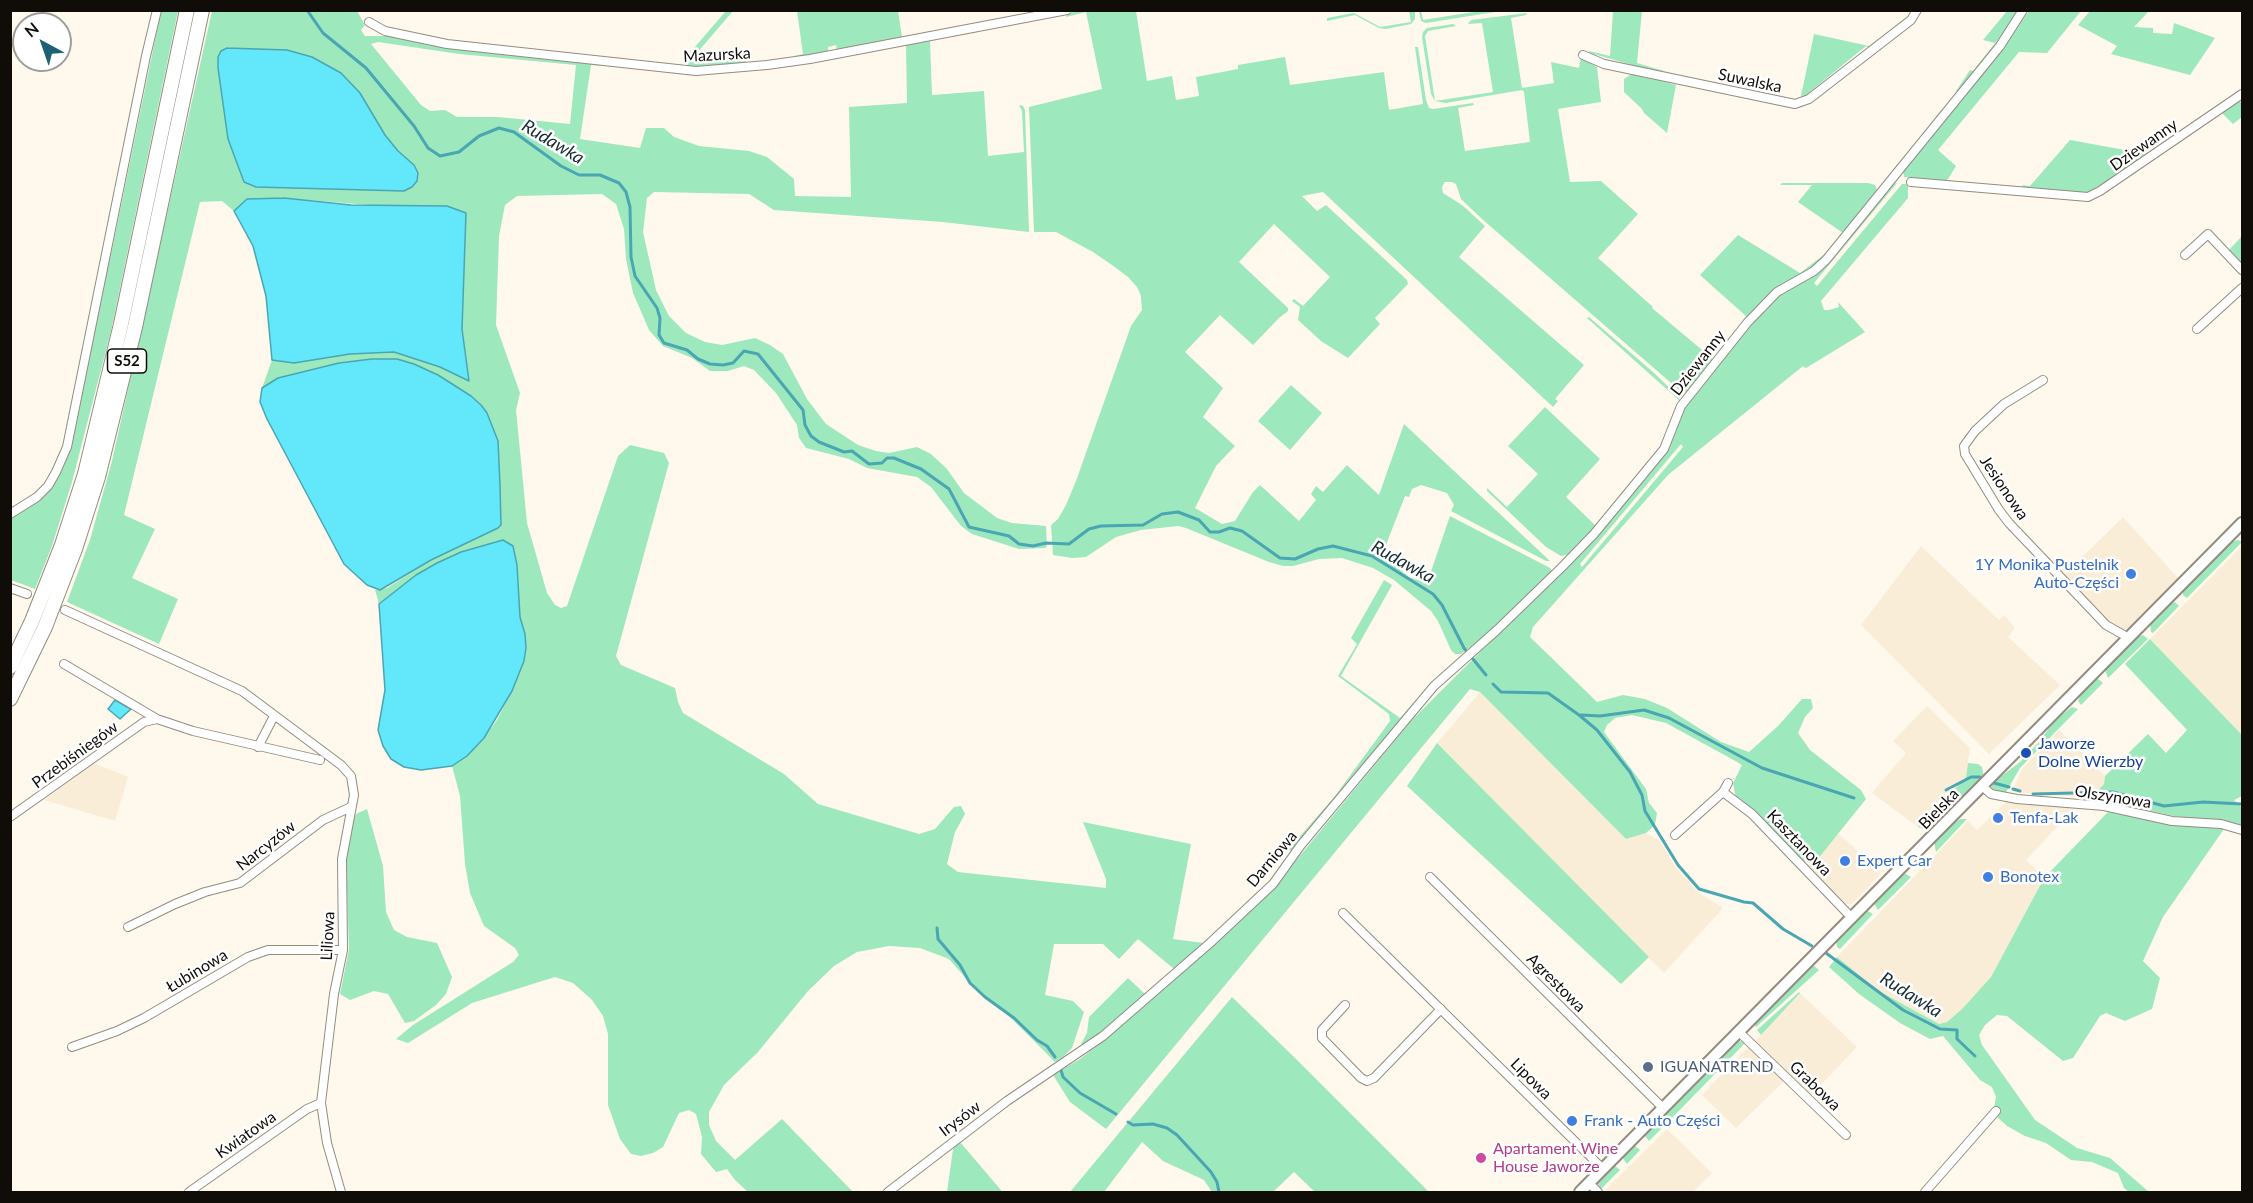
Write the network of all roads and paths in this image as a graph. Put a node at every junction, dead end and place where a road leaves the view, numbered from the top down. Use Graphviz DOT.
graph roads {
  1 [pos="157,10"];
  2 [pos="187,10"];
  3 [pos="202,10"];
  4 [pos="1067,10"];
  5 [pos="1917,10"];
  6 [pos="2023,10"];
  7 [pos="369,22"];
  8 [pos="1583,55"];
  9 [pos="2242,94"];
  10 [pos="1911,182"];
  11 [pos="2185,255"];
  12 [pos="2242,270"];
  13 [pos="2242,288"];
  14 [pos="2197,329"];
  15 [pos="2043,380"];
  16 [pos="10,514"];
  17 [pos="2242,523"];
  18 [pos="10,588"];
  19 [pos="27,594"];
  20 [pos="64,610"];
  21 [pos="2129,638"];
  22 [pos="1465,658"];
  23 [pos="64,664"];
  24 [pos="10,667"];
  25 [pos="10,699"];
  26 [pos="274,716"];
  27 [pos="157,719"];
  28 [pos="258,747"];
  29 [pos="320,760"];
  30 [pos="1728,783"];
  31 [pos="1982,786"];
  32 [pos="1723,792"];
  33 [pos="351,807"];
  34 [pos="10,817"];
  35 [pos="2242,830"];
  36 [pos="1675,835"];
  37 [pos="1430,877"];
  38 [pos="1343,912"];
  39 [pos="1852,918"];
  40 [pos="128,927"];
  41 [pos="344,950"];
  42 [pos="1345,1005"];
  43 [pos="1441,1009"];
  44 [pos="1739,1032"];
  45 [pos="72,1047"];
  46 [pos="1050,1071"];
  47 [pos="321,1103"];
  48 [pos="1663,1108"];
  49 [pos="1996,1111"];
  50 [pos="1846,1135"];
  51 [pos="1603,1169"];
  52 [pos="1589,1183"];
  53 [pos="189,1192"];
  54 [pos="341,1192"];
  55 [pos="888,1192"];
  56 [pos="1580,1192"];
  57 [pos="1598,1192"];
  58 [pos="1925,1192"];
  1 -- 16 [label="street"];
  2 -- 24 [label="highway, S52"];
  3 -- 25 [label="highway, S52"];
  4 -- 7 [label="street, Mazurska"];
  5 -- 8 [label="street, Suwalska"];
  6 -- 22 [label="street, Dziewanny"];
  9 -- 10 [label="street, Dziewanny"];
  11 -- 12 [label="street"];
  13 -- 14 [label="street"];
  15 -- 21 [label="street, Jesionowa"];
  17 -- 21 [label="main road, Bielska"];
  18 -- 19 [label="street"];
  20 -- 26 [label="street, Liliowa"];
  21 -- 31 [label="main road, Bielska"];
  22 -- 46 [label="street, Darniowa"];
  23 -- 27 [label="street"];
  26 -- 28 [label="street"];
  26 -- 33 [label="street, Liliowa"];
  27 -- 28 [label="street"];
  27 -- 34 [label="street, Przebiśniegów"];
  28 -- 29 [label="street"];
  30 -- 32 [label="street"];
  31 -- 35 [label="street, Olszynowa"];
  31 -- 39 [label="main road, Bielska"];
  32 -- 36 [label="street"];
  32 -- 39 [label="street, Kasztanowa"];
  33 -- 40 [label="street, Narcyzów"];
  33 -- 41 [label="street, Liliowa"];
  37 -- 48 [label="street, Agrestowa"];
  38 -- 43 [label="street, Lipowa"];
  39 -- 44 [label="main road, Bielska"];
  41 -- 45 [label="street, Łubinowa"];
  41 -- 47 [label="street, Liliowa"];
  42 -- 43 [label="street"];
  43 -- 51 [label="street, Lipowa"];
  44 -- 48 [label="main road, Bielska"];
  44 -- 50 [label="street, Grabowa"];
  46 -- 55 [label="street, Irysów"];
  47 -- 53 [label="street, Kwiatowa"];
  47 -- 54 [label="street, Liliowa"];
  48 -- 51 [label="main road, Bielska"];
  49 -- 58 [label="street"];
  51 -- 52 [label="main road, Bielska"];
  52 -- 56 [label="main road, Bielska"];
  52 -- 57 [label="street"];
}
